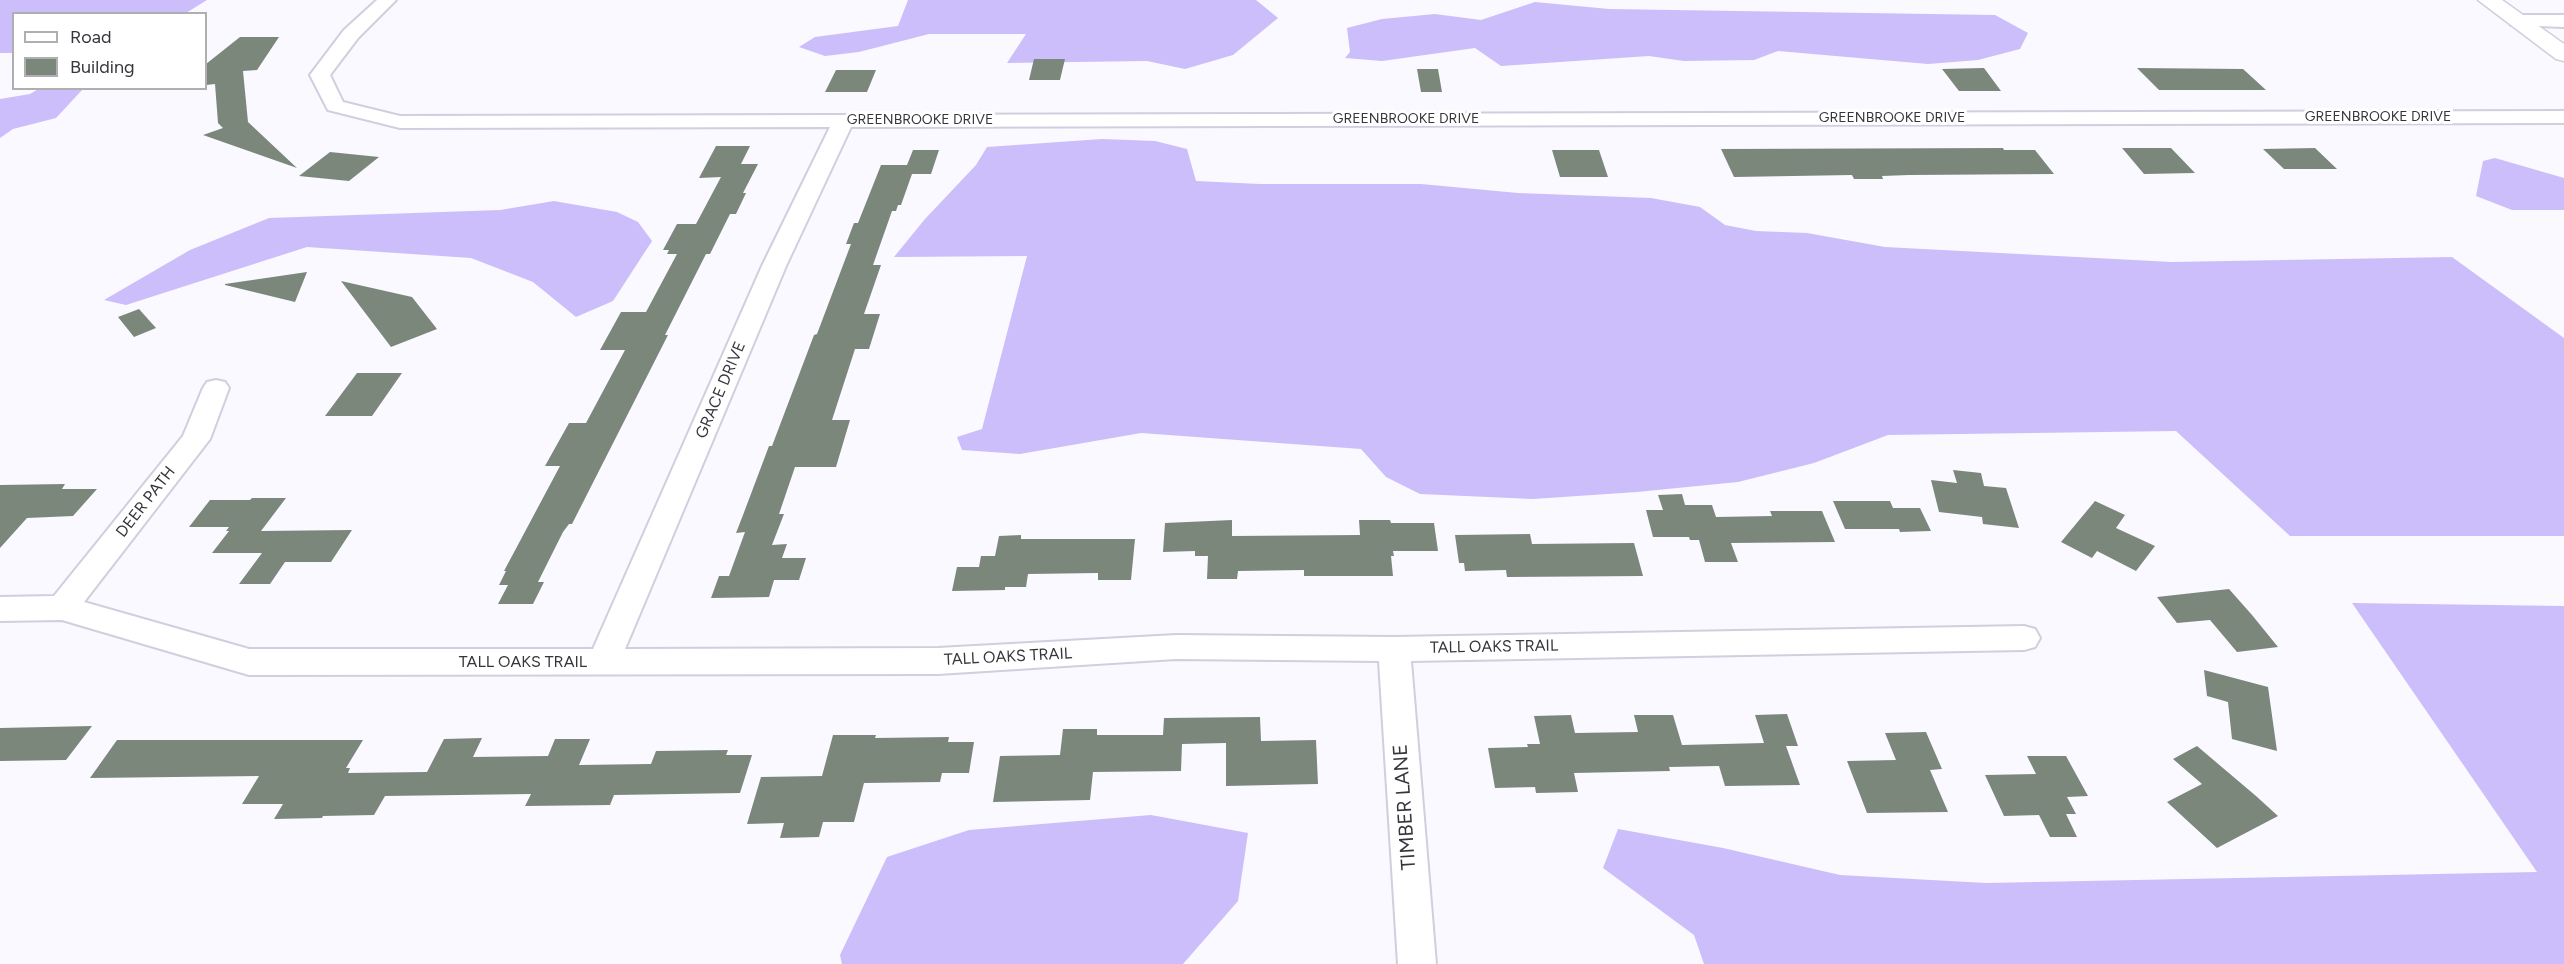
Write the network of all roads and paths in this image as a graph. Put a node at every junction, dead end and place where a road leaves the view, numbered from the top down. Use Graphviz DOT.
graph roads {
  1 [pos="387,0"];
  2 [pos="2488,0"];
  3 [pos="2518,21"];
  4 [pos="2564,21"];
  5 [pos="2564,54"];
  6 [pos="2564,117"];
  7 [pos="844,120"];
  8 [pos="216,388"];
  9 [pos="62,608"];
  10 [pos="0,609"];
  11 [pos="2024,638"];
  12 [pos="1394,649"];
  13 [pos="603,662"];
  14 [pos="1417,964"];
  1 -- 7 [label="street, GREENBROOKE DRIVE"];
  2 -- 3 [label="street"];
  3 -- 4 [label="street"];
  3 -- 5 [label="street"];
  6 -- 7 [label="street, GREENBROOKE DRIVE"];
  7 -- 13 [label="street, GRACE DRIVE"];
  8 -- 9 [label="street, DEER PATH"];
  9 -- 10 [label="street, TALL OAKS TRAIL"];
  9 -- 13 [label="street, TALL OAKS TRAIL"];
  11 -- 12 [label="street, TALL OAKS TRAIL"];
  12 -- 13 [label="street, TALL OAKS TRAIL"];
  12 -- 14 [label="street, TIMBER LANE"];
}
